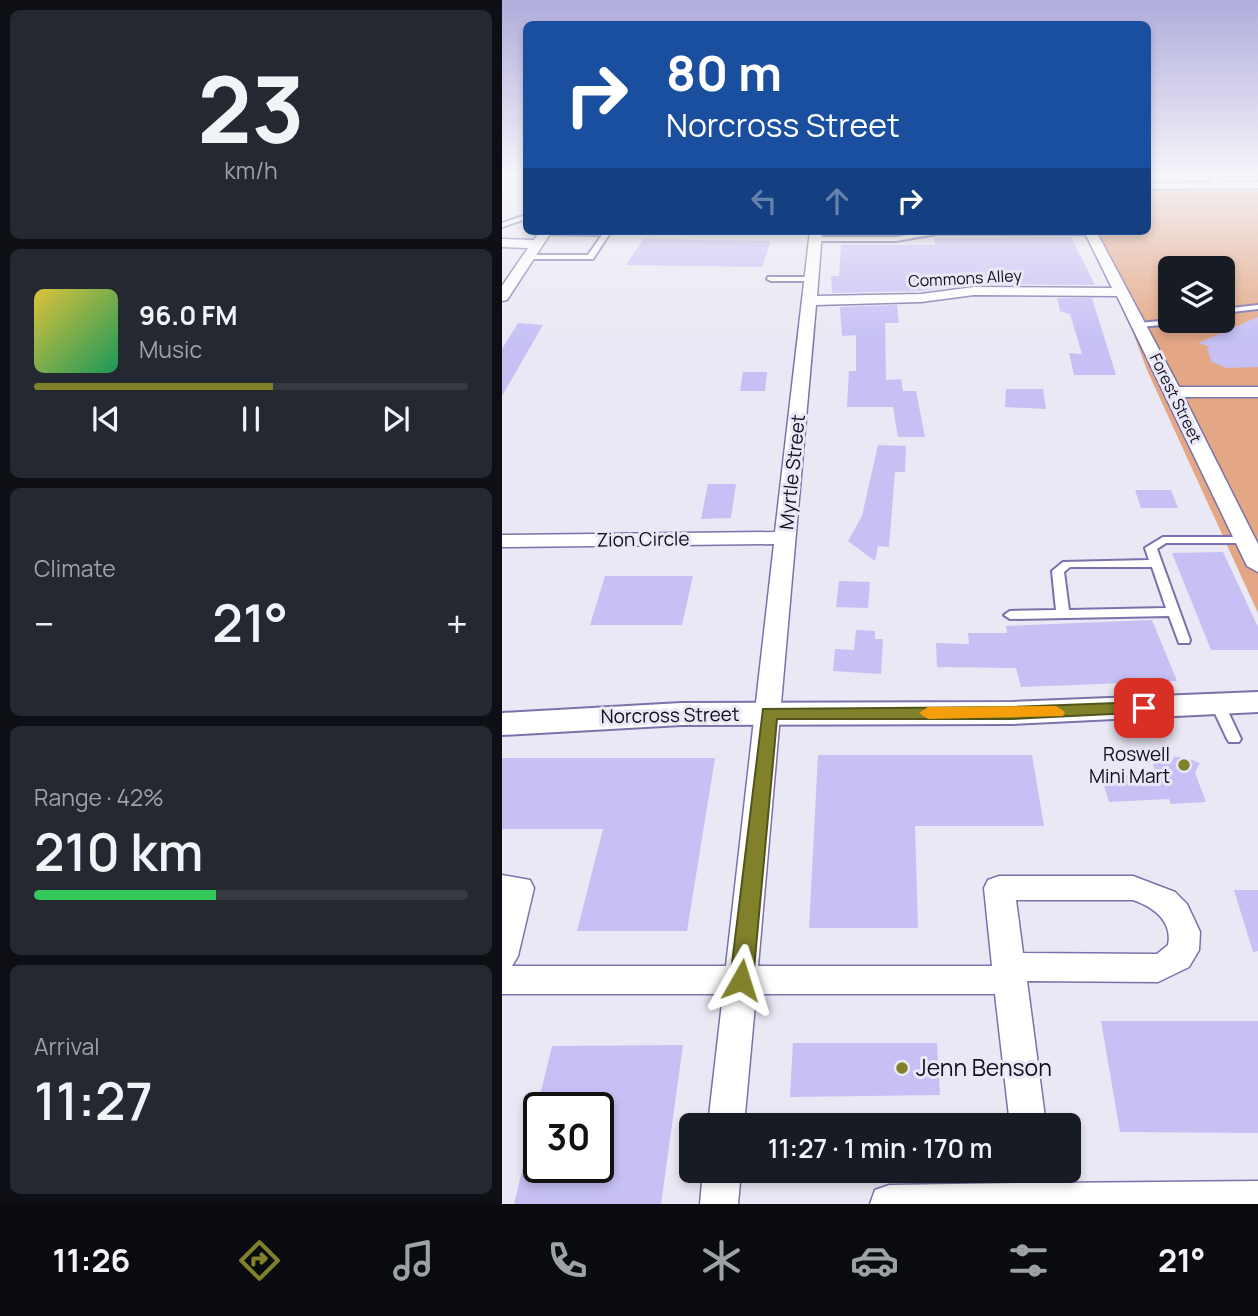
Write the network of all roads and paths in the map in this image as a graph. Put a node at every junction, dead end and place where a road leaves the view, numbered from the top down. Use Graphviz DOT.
graph roads {
  1 [pos="564,235"];
  2 [pos="606,235"];
  3 [pos="816,235"];
  4 [pos="916,235"];
  5 [pos="1092,235"];
  6 [pos="543,236"];
  7 [pos="502,243"];
  8 [pos="529,257"];
  9 [pos="771,279"];
  10 [pos="812,279"];
  11 [pos="1122,292"];
  12 [pos="502,297"];
  13 [pos="809,301"];
  14 [pos="1258,307"];
  15 [pos="1235,310"];
  16 [pos="1158,323"];
  17 [pos="1140,325"];
  18 [pos="1258,392"];
  19 [pos="1176,397"];
  20 [pos="1258,401"];
  21 [pos="785,538"];
  22 [pos="1245,540"];
  23 [pos="502,541"];
  24 [pos="1157,563"];
  25 [pos="1258,566"];
  26 [pos="1174,612"];
  27 [pos="1063,614"];
  28 [pos="1010,615"];
  29 [pos="1184,640"];
  30 [pos="1258,702"];
  31 [pos="1218,705"];
  32 [pos="769,713"];
  33 [pos="502,724"];
  34 [pos="1234,739"];
  35 [pos="502,887"];
  36 [pos="502,956"];
  37 [pos="1009,973"];
  38 [pos="741,980"];
  39 [pos="502,981"];
  40 [pos="728,1113"];
  41 [pos="1026,1113"];
  42 [pos="721,1183"];
  43 [pos="1037,1192"];
  44 [pos="1258,1200"];
  45 [pos="719,1204"];
  46 [pos="889,1204"];
  1 -- 6 [label="lane"];
  2 -- 8 [label="lane"];
  3 -- 4 [label="lane"];
  3 -- 10 [label="street, Myrtle Street"];
  5 -- 11 [label="street, Forest Street"];
  6 -- 7 [label="street"];
  6 -- 8 [label="street"];
  8 -- 12 [label="street"];
  9 -- 10 [label="lane"];
  10 -- 13 [label="street, Myrtle Street"];
  11 -- 13 [label="street, Commons Alley"];
  11 -- 17 [label="street, Forest Street"];
  13 -- 21 [label="street, Myrtle Street"];
  14 -- 15 [label="lane"];
  16 -- 17 [label="lane"];
  17 -- 19 [label="street, Forest Street"];
  18 -- 19 [label="street"];
  19 -- 20 [label="street"];
  19 -- 22 [label="street, Forest Street"];
  21 -- 23 [label="street, Zion Circle"];
  21 -- 32 [label="street, Myrtle Street"];
  22 -- 24 [label="lane"];
  22 -- 25 [label="street, Forest Street"];
  24 -- 26 [label="lane"];
  24 -- 27 [label="lane"];
  26 -- 27 [label="lane"];
  26 -- 29 [label="lane"];
  27 -- 28 [label="lane"];
  30 -- 31 [label="street, Norcross Street"];
  31 -- 32 [label="street, Norcross Street"];
  31 -- 34 [label="lane"];
  32 -- 33 [label="street, Norcross Street"];
  32 -- 38 [label="street, Myrtle Street"];
  35 -- 36 [label="street"];
  37 -- 37 [label="street"];
  37 -- 38 [label="street"];
  37 -- 41 [label="street"];
  38 -- 39 [label="street"];
  38 -- 40 [label="street, Myrtle Street"];
  42 -- 45 [label="street"];
  43 -- 44 [label="street"];
  43 -- 46 [label="street"];
}
